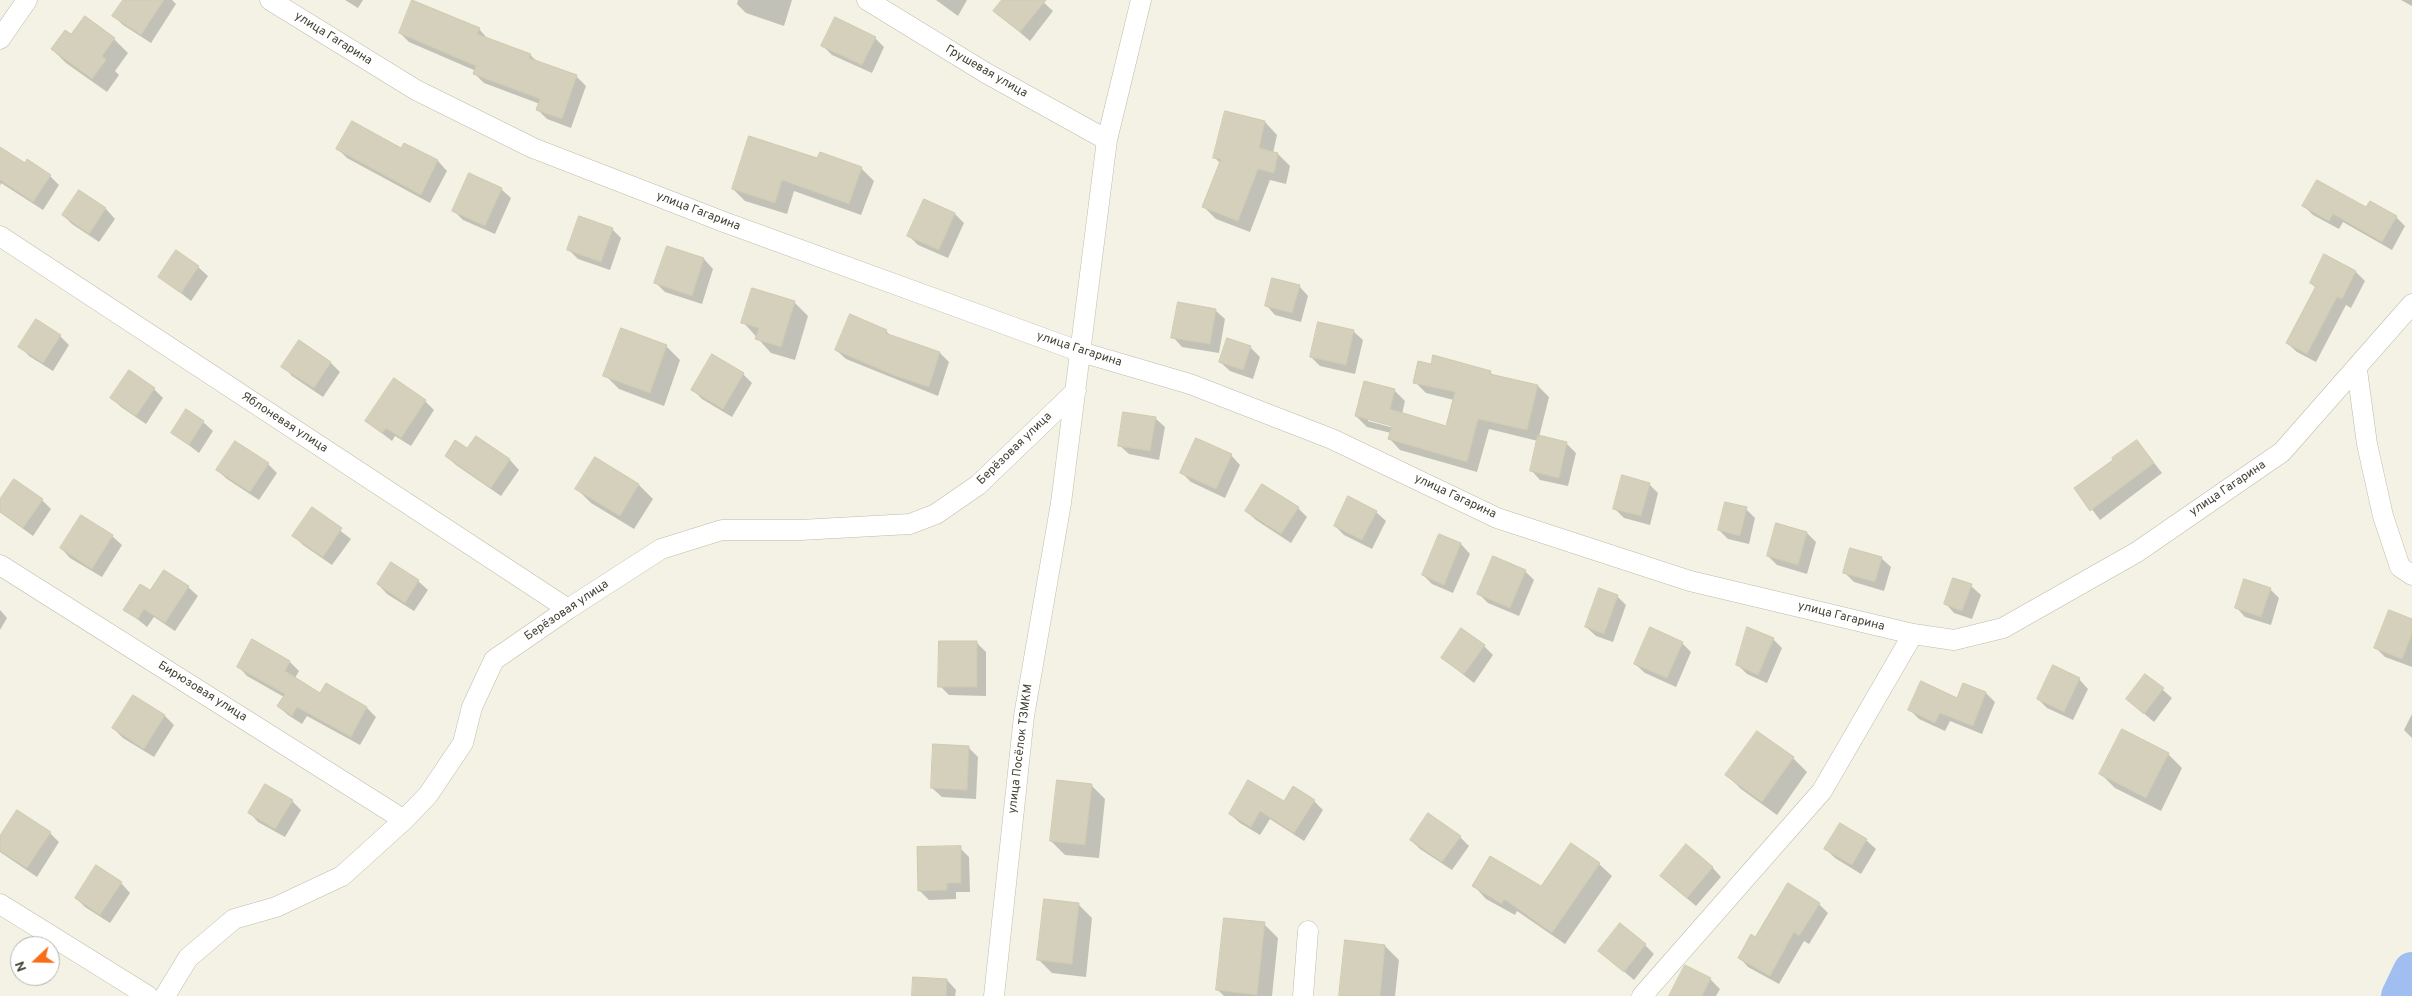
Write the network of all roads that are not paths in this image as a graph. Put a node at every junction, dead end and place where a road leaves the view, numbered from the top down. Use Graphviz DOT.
graph roads {
  1 [pos="27,0"];
  2 [pos="270,0"];
  3 [pos="867,0"];
  4 [pos="1141,0"];
  5 [pos="0,39"];
  6 [pos="1107,140"];
  7 [pos="0,236"];
  8 [pos="2412,304"];
  9 [pos="1081,352"];
  10 [pos="2356,370"];
  11 [pos="1076,391"];
  12 [pos="0,565"];
  13 [pos="2412,575"];
  14 [pos="568,609"];
  15 [pos="1913,634"];
  16 [pos="404,820"];
  17 [pos="0,904"];
  18 [pos="1308,931"];
  19 [pos="148,996"];
  20 [pos="165,996"];
  21 [pos="994,996"];
  22 [pos="1303,996"];
  23 [pos="1642,996"];
  1 -- 5 [label="street"];
  2 -- 9 [label="street, улица Гагарина"];
  3 -- 6 [label="street, Грушевая улица"];
  4 -- 6 [label="street, улица Посёлок ТЗМКМ"];
  6 -- 9 [label="street, улица Посёлок ТЗМКМ"];
  7 -- 14 [label="street, Яблоневая улица"];
  8 -- 10 [label="street, улица Гагарина"];
  9 -- 11 [label="street, улица Посёлок ТЗМКМ"];
  9 -- 15 [label="street, улица Гагарина"];
  10 -- 13 [label="street"];
  10 -- 15 [label="street, улица Гагарина"];
  11 -- 14 [label="street, Берёзовая улица"];
  11 -- 21 [label="street, улица Посёлок ТЗМКМ"];
  12 -- 16 [label="street, Бирюзовая улица"];
  14 -- 16 [label="street, Берёзовая улица"];
  15 -- 23 [label="street"];
  16 -- 20 [label="street, Берёзовая улица"];
  17 -- 19 [label="street"];
  18 -- 22 [label="street"];
}
